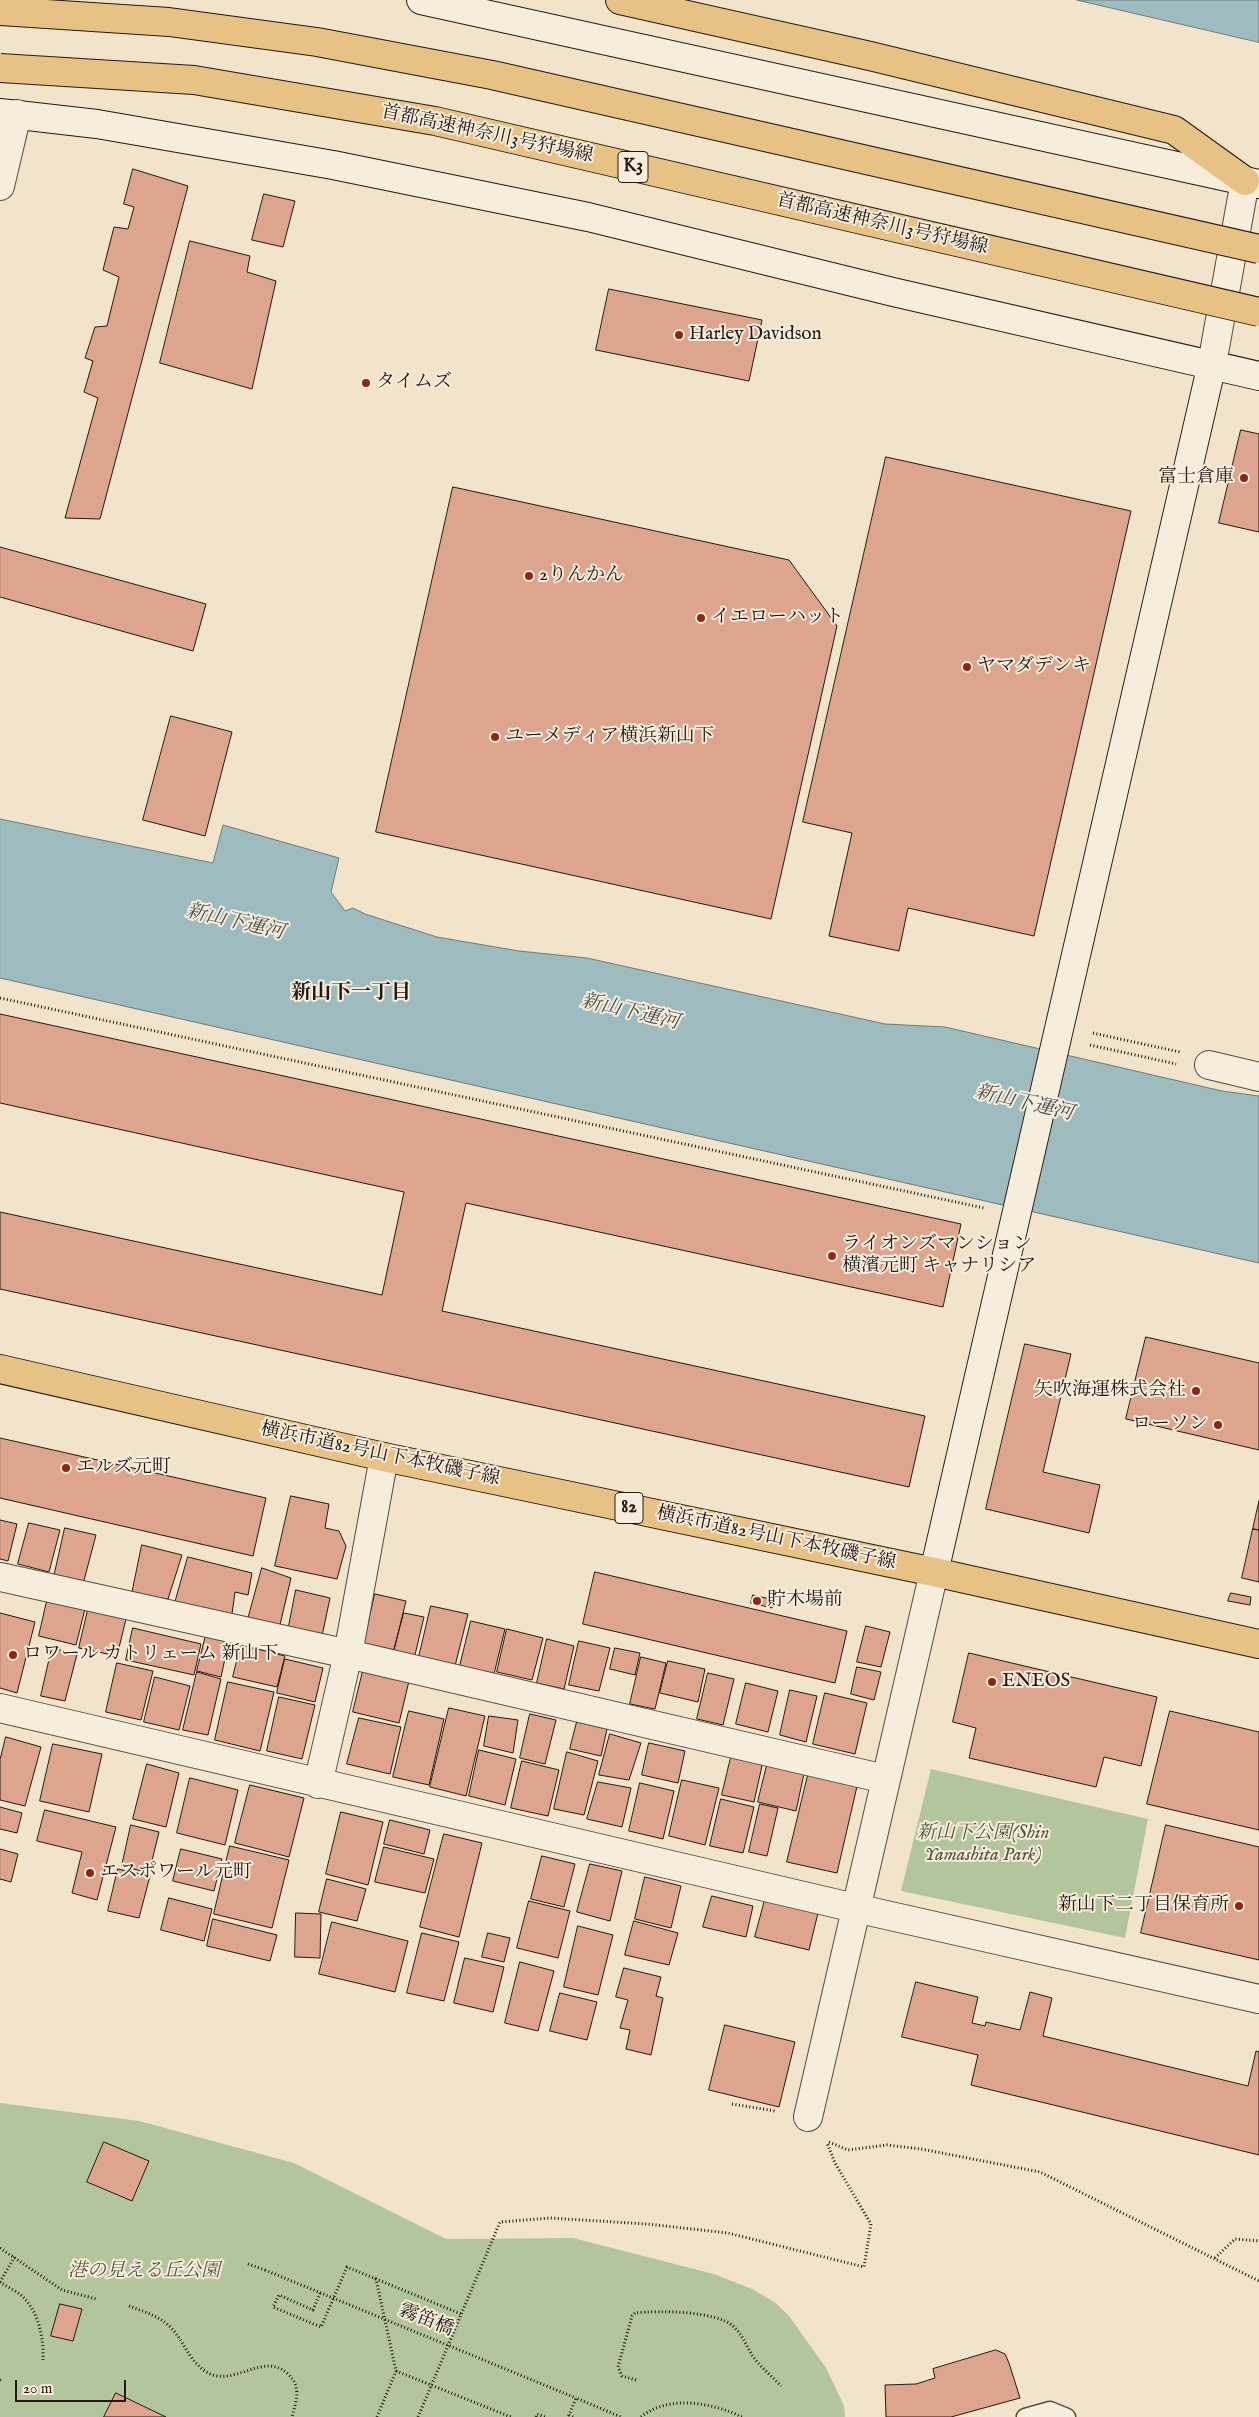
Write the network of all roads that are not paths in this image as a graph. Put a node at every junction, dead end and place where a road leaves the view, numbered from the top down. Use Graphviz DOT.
graph roads {
  1 [pos="421,0"];
  2 [pos="620,0"];
  3 [pos="0,11"];
  4 [pos="0,68"];
  5 [pos="9,113"];
  6 [pos="1252,182"];
  7 [pos="0,186"];
  8 [pos="1259,250"];
  9 [pos="1259,312"];
  10 [pos="1212,364"];
  11 [pos="1259,376"];
  12 [pos="1209,1065"];
  13 [pos="1259,1077"];
  14 [pos="0,1369"];
  15 [pos="384,1457"];
  16 [pos="934,1572"];
  17 [pos="0,1577"];
  18 [pos="1259,1644"];
  19 [pos="348,1654"];
  20 [pos="0,1708"];
  21 [pos="885,1779"];
  22 [pos="318,1784"];
  23 [pos="855,1908"];
  24 [pos="1259,1999"];
  25 [pos="808,2117"];
  26 [pos="1025,2417"];
  27 [pos="1067,2417"];
  1 -- 6 [label="street"];
  2 -- 6 [label="main road"];
  3 -- 8 [label="main road, bridge"];
  4 -- 9 [label="main road, 首都高速神奈川3号狩場線 / K3, bridge"];
  5 -- 7 [label="street"];
  5 -- 10 [label="street"];
  6 -- 10 [label="street"];
  10 -- 11 [label="street"];
  10 -- 16 [label="street"];
  12 -- 13 [label="street"];
  14 -- 15 [label="main road, 横浜市道82号山下本牧磯子線 / 82"];
  15 -- 16 [label="main road, 横浜市道82号山下本牧磯子線 / 82"];
  15 -- 19 [label="street"];
  16 -- 18 [label="main road, 横浜市道82号山下本牧磯子線 / 82"];
  16 -- 21 [label="street"];
  17 -- 19 [label="street"];
  19 -- 21 [label="street"];
  19 -- 22 [label="street"];
  20 -- 22 [label="street"];
  21 -- 23 [label="street"];
  22 -- 23 [label="street"];
  23 -- 24 [label="street"];
  23 -- 25 [label="street"];
  26 -- 27 [label="lane"];
}
